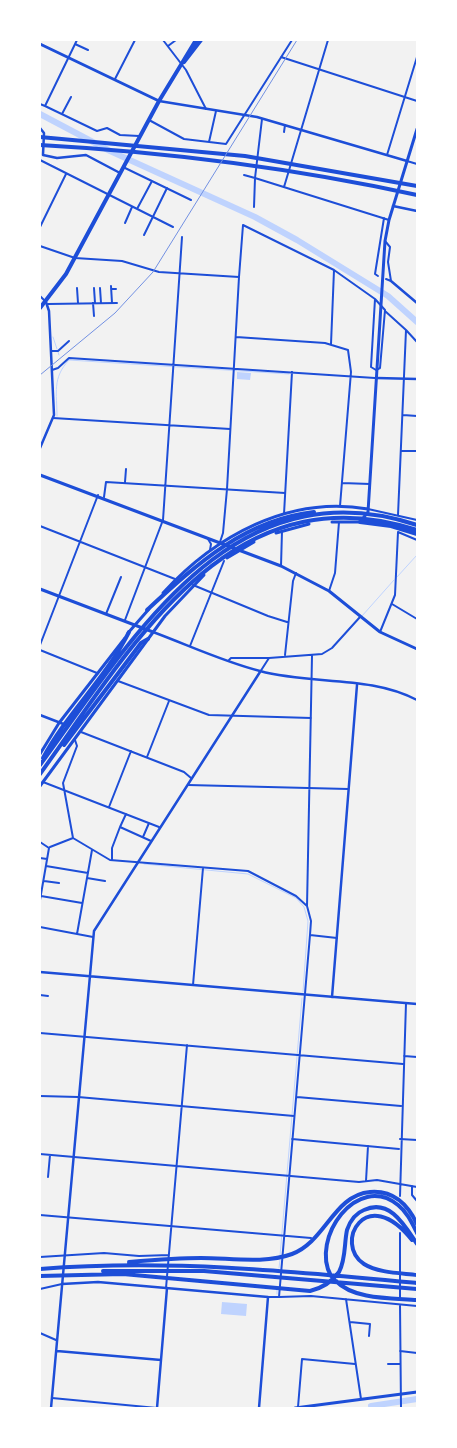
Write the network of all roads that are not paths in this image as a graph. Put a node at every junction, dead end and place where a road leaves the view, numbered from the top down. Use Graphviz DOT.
graph roads {
  1 [pos="77,40"];
  2 [pos="135,40"];
  3 [pos="164,40"];
  4 [pos="176,40"];
  5 [pos="196,40"];
  6 [pos="201,40"];
  7 [pos="292,40"];
  8 [pos="328,40"];
  9 [pos="40,44"];
  10 [pos="75,44"];
  11 [pos="168,46"];
  12 [pos="88,50"];
  13 [pos="69,57"];
  14 [pos="281,57"];
  15 [pos="417,57"];
  16 [pos="182,64"];
  17 [pos="319,71"];
  18 [pos="115,79"];
  19 [pos="71,97"];
  20 [pos="405,97"];
  21 [pos="159,101"];
  22 [pos="417,101"];
  23 [pos="40,104"];
  24 [pos="45,106"];
  25 [pos="206,109"];
  26 [pos="216,111"];
  27 [pos="62,114"];
  28 [pos="245,115"];
  29 [pos="262,119"];
  30 [pos="148,120"];
  31 [pos="285,125"];
  32 [pos="40,128"];
  33 [pos="417,129"];
  34 [pos="301,130"];
  35 [pos="284,132"];
  36 [pos="141,134"];
  37 [pos="40,137"];
  38 [pos="209,142"];
  39 [pos="40,146"];
  40 [pos="387,154"];
  41 [pos="41,156"];
  42 [pos="40,160"];
  43 [pos="407,161"];
  44 [pos="417,164"];
  45 [pos="124,166"];
  46 [pos="120,173"];
  47 [pos="66,174"];
  48 [pos="244,174"];
  49 [pos="255,178"];
  50 [pos="152,181"];
  51 [pos="417,186"];
  52 [pos="284,187"];
  53 [pos="167,188"];
  54 [pos="109,195"];
  55 [pos="417,195"];
  56 [pos="191,200"];
  57 [pos="132,206"];
  58 [pos="393,206"];
  59 [pos="254,207"];
  60 [pos="137,209"];
  61 [pos="417,211"];
  62 [pos="153,217"];
  63 [pos="384,218"];
  64 [pos="389,220"];
  65 [pos="125,223"];
  66 [pos="40,227"];
  67 [pos="174,227"];
  68 [pos="144,233"];
  69 [pos="182,237"];
  70 [pos="385,241"];
  71 [pos="40,246"];
  72 [pos="75,258"];
  73 [pos="334,270"];
  74 [pos="179,273"];
  75 [pos="239,277"];
  76 [pos="380,277"];
  77 [pos="386,279"];
  78 [pos="391,281"];
  79 [pos="77,288"];
  80 [pos="94,288"];
  81 [pos="100,288"];
  82 [pos="116,289"];
  83 [pos="40,296"];
  84 [pos="375,299"];
  85 [pos="117,302"];
  86 [pos="47,303"];
  87 [pos="94,303"];
  88 [pos="101,303"];
  89 [pos="112,303"];
  90 [pos="417,303"];
  91 [pos="78,304"];
  92 [pos="40,308"];
  93 [pos="385,311"];
  94 [pos="94,314"];
  95 [pos="406,330"];
  96 [pos="236,337"];
  97 [pos="69,341"];
  98 [pos="417,342"];
  99 [pos="330,344"];
  100 [pos="51,351"];
  101 [pos="173,364"];
  102 [pos="234,368"];
  103 [pos="52,370"];
  104 [pos="376,370"];
  105 [pos="292,372"];
  106 [pos="351,376"];
  107 [pos="375,378"];
  108 [pos="404,379"];
  109 [pos="417,380"];
  110 [pos="403,416"];
  111 [pos="417,416"];
  112 [pos="53,418"];
  113 [pos="169,425"];
  114 [pos="230,429"];
  115 [pos="40,448"];
  116 [pos="401,450"];
  117 [pos="417,451"];
  118 [pos="126,469"];
  119 [pos="40,475"];
  120 [pos="125,483"];
  121 [pos="342,483"];
  122 [pos="370,484"];
  123 [pos="165,486"];
  124 [pos="227,489"];
  125 [pos="285,493"];
  126 [pos="98,495"];
  127 [pos="104,497"];
  128 [pos="340,506"];
  129 [pos="368,509"];
  130 [pos="342,512"];
  131 [pos="284,514"];
  132 [pos="398,515"];
  133 [pos="163,520"];
  134 [pos="417,520"];
  135 [pos="340,521"];
  136 [pos="360,522"];
  137 [pos="417,524"];
  138 [pos="40,526"];
  139 [pos="417,530"];
  140 [pos="282,531"];
  141 [pos="417,534"];
  142 [pos="205,536"];
  143 [pos="417,540"];
  144 [pos="80,542"];
  145 [pos="220,542"];
  146 [pos="210,550"];
  147 [pos="240,550"];
  148 [pos="224,560"];
  149 [pos="281,566"];
  150 [pos="146,567"];
  151 [pos="296,573"];
  152 [pos="121,579"];
  153 [pos="176,579"];
  154 [pos="194,585"];
  155 [pos="40,589"];
  156 [pos="329,591"];
  157 [pos="211,592"];
  158 [pos="59,597"];
  159 [pos="392,604"];
  160 [pos="147,610"];
  161 [pos="106,615"];
  162 [pos="360,617"];
  163 [pos="417,619"];
  164 [pos="124,622"];
  165 [pos="288,622"];
  166 [pos="134,626"];
  167 [pos="129,632"];
  168 [pos="153,632"];
  169 [pos="380,632"];
  170 [pos="148,639"];
  171 [pos="40,645"];
  172 [pos="190,646"];
  173 [pos="417,649"];
  174 [pos="40,650"];
  175 [pos="284,656"];
  176 [pos="312,656"];
  177 [pos="269,658"];
  178 [pos="229,660"];
  179 [pos="97,672"];
  180 [pos="260,672"];
  181 [pos="116,680"];
  182 [pos="310,680"];
  183 [pos="358,685"];
  184 [pos="417,700"];
  185 [pos="169,701"];
  186 [pos="40,715"];
  187 [pos="232,717"];
  188 [pos="311,718"];
  189 [pos="59,722"];
  190 [pos="81,732"];
  191 [pos="75,740"];
  192 [pos="131,751"];
  193 [pos="40,754"];
  194 [pos="55,754"];
  195 [pos="147,757"];
  196 [pos="40,764"];
  197 [pos="40,774"];
  198 [pos="192,779"];
  199 [pos="41,784"];
  200 [pos="188,785"];
  201 [pos="310,788"];
  202 [pos="349,789"];
  203 [pos="64,790"];
  204 [pos="109,807"];
  205 [pos="126,814"];
  206 [pos="149,823"];
  207 [pos="120,827"];
  208 [pos="161,828"];
  209 [pos="144,837"];
  210 [pos="74,838"];
  211 [pos="152,841"];
  212 [pos="40,842"];
  213 [pos="49,848"];
  214 [pos="92,850"];
  215 [pos="40,858"];
  216 [pos="47,859"];
  217 [pos="112,860"];
  218 [pos="139,862"];
  219 [pos="46,866"];
  220 [pos="203,869"];
  221 [pos="88,873"];
  222 [pos="40,877"];
  223 [pos="87,878"];
  224 [pos="44,879"];
  225 [pos="104,881"];
  226 [pos="59,883"];
  227 [pos="40,898"];
  228 [pos="82,903"];
  229 [pos="307,906"];
  230 [pos="40,927"];
  231 [pos="77,934"];
  232 [pos="310,935"];
  233 [pos="93,937"];
  234 [pos="337,938"];
  235 [pos="40,972"];
  236 [pos="89,976"];
  237 [pos="193,985"];
  238 [pos="45,992"];
  239 [pos="40,995"];
  240 [pos="44,995"];
  241 [pos="304,995"];
  242 [pos="48,996"];
  243 [pos="332,998"];
  244 [pos="406,1003"];
  245 [pos="417,1004"];
  246 [pos="40,1033"];
  247 [pos="84,1037"];
  248 [pos="188,1045"];
  249 [pos="298,1055"];
  250 [pos="404,1056"];
  251 [pos="417,1057"];
  252 [pos="403,1064"];
  253 [pos="40,1096"];
  254 [pos="296,1096"];
  255 [pos="78,1097"];
  256 [pos="182,1106"];
  257 [pos="401,1106"];
  258 [pos="293,1116"];
  259 [pos="292,1139"];
  260 [pos="400,1140"];
  261 [pos="417,1140"];
  262 [pos="368,1146"];
  263 [pos="400,1149"];
  264 [pos="40,1154"];
  265 [pos="50,1155"];
  266 [pos="72,1157"];
  267 [pos="177,1166"];
  268 [pos="287,1176"];
  269 [pos="48,1177"];
  270 [pos="366,1181"];
  271 [pos="400,1185"];
  272 [pos="412,1186"];
  273 [pos="417,1187"];
  274 [pos="400,1196"];
  275 [pos="417,1201"];
  276 [pos="40,1215"];
  277 [pos="68,1217"];
  278 [pos="417,1224"];
  279 [pos="172,1226"];
  280 [pos="400,1233"];
  281 [pos="417,1233"];
  282 [pos="282,1236"];
  283 [pos="311,1238"];
  284 [pos="417,1245"];
  285 [pos="64,1255"];
  286 [pos="169,1255"];
  287 [pos="40,1258"];
  288 [pos="94,1265"];
  289 [pos="40,1269"];
  290 [pos="40,1275"];
  291 [pos="417,1275"];
  292 [pos="417,1283"];
  293 [pos="62,1284"];
  294 [pos="167,1288"];
  295 [pos="40,1289"];
  296 [pos="417,1289"];
  297 [pos="268,1296"];
  298 [pos="279,1297"];
  299 [pos="346,1299"];
  300 [pos="417,1300"];
  301 [pos="400,1304"];
  302 [pos="417,1306"];
  303 [pos="350,1322"];
  304 [pos="40,1333"];
  305 [pos="369,1336"];
  306 [pos="57,1340"];
  307 [pos="57,1351"];
  308 [pos="400,1351"];
  309 [pos="417,1353"];
  310 [pos="162,1360"];
  311 [pos="355,1364"];
  312 [pos="388,1364"];
  313 [pos="400,1364"];
  314 [pos="417,1392"];
  315 [pos="401,1394"];
  316 [pos="52,1398"];
  317 [pos="360,1399"];
  318 [pos="51,1408"];
  319 [pos="157,1408"];
  320 [pos="259,1408"];
  321 [pos="296,1408"];
  322 [pos="401,1408"];
  1 -- 10 [label="street"];
  2 -- 18 [label="street"];
  3 -- 11 [label="street"];
  4 -- 11 [label="street"];
  5 -- 16 [label="highway"];
  6 -- 16 [label="highway"];
  7 -- 14 [label="street"];
  8 -- 17 [label="street"];
  9 -- 13 [label="main road"];
  10 -- 12 [label="street"];
  10 -- 13 [label="street"];
  11 -- 16 [label="street"];
  13 -- 18 [label="main road"];
  13 -- 24 [label="street"];
  14 -- 17 [label="street"];
  14 -- 28 [label="street"];
  15 -- 20 [label="street"];
  16 -- 21 [label="highway"];
  16 -- 25 [label="street"];
  17 -- 20 [label="street"];
  17 -- 34 [label="street"];
  18 -- 21 [label="main road"];
  19 -- 27 [label="street"];
  20 -- 22 [label="street"];
  20 -- 40 [label="street"];
  21 -- 25 [label="street"];
  21 -- 30 [label="highway"];
  23 -- 24 [label="street"];
  24 -- 27 [label="street"];
  25 -- 26 [label="street"];
  26 -- 28 [label="street"];
  26 -- 38 [label="street"];
  27 -- 36 [label="street"];
  28 -- 29 [label="street"];
  28 -- 38 [label="street"];
  29 -- 31 [label="street"];
  29 -- 49 [label="street"];
  30 -- 36 [label="highway"];
  30 -- 38 [label="street"];
  31 -- 34 [label="street"];
  31 -- 35 [label="street"];
  32 -- 41 [label="street"];
  33 -- 43 [label="main road"];
  34 -- 40 [label="street"];
  34 -- 52 [label="street"];
  36 -- 45 [label="highway"];
  37 -- 51 [label="highway"];
  39 -- 55 [label="highway"];
  40 -- 43 [label="street"];
  41 -- 46 [label="street"];
  42 -- 47 [label="street"];
  43 -- 44 [label="street"];
  43 -- 58 [label="main road"];
  45 -- 46 [label="highway"];
  45 -- 50 [label="street"];
  46 -- 54 [label="highway"];
  47 -- 54 [label="street"];
  47 -- 66 [label="street"];
  48 -- 49 [label="street"];
  49 -- 52 [label="street"];
  49 -- 59 [label="street"];
  50 -- 53 [label="street"];
  50 -- 60 [label="street"];
  52 -- 63 [label="street"];
  53 -- 56 [label="street"];
  53 -- 62 [label="street"];
  54 -- 57 [label="street"];
  54 -- 72 [label="highway"];
  57 -- 60 [label="street"];
  57 -- 65 [label="street"];
  58 -- 61 [label="street"];
  58 -- 64 [label="main road"];
  60 -- 62 [label="street"];
  62 -- 67 [label="street"];
  62 -- 68 [label="street"];
  63 -- 64 [label="street"];
  63 -- 76 [label="street"];
  64 -- 70 [label="main road"];
  69 -- 74 [label="street"];
  70 -- 76 [label="main road"];
  70 -- 78 [label="street"];
  71 -- 72 [label="street"];
  72 -- 74 [label="street"];
  72 -- 86 [label="highway"];
  73 -- 75 [label="street"];
  73 -- 84 [label="street"];
  73 -- 99 [label="street"];
  74 -- 75 [label="street"];
  74 -- 101 [label="street"];
  75 -- 96 [label="street"];
  76 -- 104 [label="main road"];
  77 -- 78 [label="street"];
  78 -- 90 [label="street"];
  79 -- 91 [label="street"];
  80 -- 87 [label="street"];
  81 -- 88 [label="street"];
  82 -- 89 [label="street"];
  83 -- 86 [label="street"];
  84 -- 93 [label="street"];
  84 -- 104 [label="street"];
  85 -- 89 [label="street"];
  86 -- 91 [label="street"];
  86 -- 92 [label="highway"];
  86 -- 100 [label="street"];
  87 -- 88 [label="street"];
  87 -- 91 [label="street"];
  87 -- 94 [label="street"];
  88 -- 89 [label="street"];
  93 -- 95 [label="street"];
  93 -- 104 [label="street"];
  95 -- 98 [label="street"];
  95 -- 108 [label="street"];
  96 -- 99 [label="street"];
  96 -- 102 [label="street"];
  97 -- 100 [label="street"];
  99 -- 106 [label="street"];
  100 -- 103 [label="street"];
  101 -- 102 [label="street"];
  101 -- 103 [label="street"];
  101 -- 113 [label="street"];
  102 -- 105 [label="street"];
  102 -- 114 [label="street"];
  103 -- 112 [label="street"];
  104 -- 107 [label="main road"];
  105 -- 106 [label="street"];
  105 -- 125 [label="street"];
  106 -- 107 [label="street"];
  106 -- 121 [label="street"];
  107 -- 108 [label="street"];
  107 -- 122 [label="main road"];
  108 -- 109 [label="street"];
  108 -- 110 [label="street"];
  110 -- 111 [label="street"];
  110 -- 116 [label="street"];
  112 -- 113 [label="street"];
  112 -- 115 [label="street"];
  113 -- 114 [label="street"];
  113 -- 123 [label="street"];
  114 -- 124 [label="street"];
  116 -- 117 [label="street"];
  116 -- 132 [label="street"];
  118 -- 120 [label="street"];
  119 -- 126 [label="main road"];
  120 -- 123 [label="street"];
  120 -- 127 [label="street"];
  121 -- 122 [label="street"];
  121 -- 128 [label="street"];
  122 -- 129 [label="main road"];
  123 -- 124 [label="street"];
  123 -- 133 [label="street"];
  124 -- 125 [label="street"];
  124 -- 145 [label="street"];
  125 -- 131 [label="street"];
  126 -- 127 [label="main road"];
  126 -- 144 [label="street"];
  127 -- 133 [label="main road"];
  128 -- 129 [label="main road"];
  128 -- 131 [label="main road"];
  129 -- 132 [label="street"];
  129 -- 136 [label="main road"];
  130 -- 137 [label="highway"];
  130 -- 160 [label="highway"];
  130 -- 196 [label="highway"];
  131 -- 145 [label="main road"];
  132 -- 134 [label="street"];
  133 -- 142 [label="main road"];
  133 -- 150 [label="street"];
  135 -- 136 [label="main road"];
  135 -- 140 [label="main road"];
  135 -- 156 [label="street"];
  136 -- 141 [label="highway"];
  138 -- 144 [label="street"];
  139 -- 194 [label="highway"];
  140 -- 147 [label="main road"];
  140 -- 149 [label="street"];
  142 -- 145 [label="main road"];
  142 -- 146 [label="street"];
  143 -- 159 [label="street"];
  144 -- 150 [label="street"];
  144 -- 158 [label="street"];
  145 -- 146 [label="main road"];
  145 -- 147 [label="main road"];
  146 -- 153 [label="main road"];
  147 -- 148 [label="main road"];
  147 -- 149 [label="main road"];
  148 -- 154 [label="main road"];
  148 -- 157 [label="street"];
  149 -- 151 [label="main road"];
  150 -- 153 [label="street"];
  150 -- 164 [label="street"];
  151 -- 156 [label="main road"];
  151 -- 165 [label="street"];
  152 -- 161 [label="street"];
  153 -- 160 [label="main road"];
  154 -- 157 [label="street"];
  154 -- 168 [label="main road"];
  155 -- 158 [label="main road"];
  156 -- 162 [label="main road"];
  157 -- 165 [label="street"];
  157 -- 172 [label="street"];
  158 -- 161 [label="main road"];
  158 -- 171 [label="street"];
  159 -- 163 [label="street"];
  159 -- 169 [label="street"];
  160 -- 166 [label="main road"];
  161 -- 164 [label="main road"];
  162 -- 169 [label="main road"];
  162 -- 176 [label="street"];
  164 -- 166 [label="main road"];
  165 -- 175 [label="street"];
  166 -- 167 [label="main road"];
  166 -- 168 [label="main road"];
  167 -- 179 [label="main road"];
  167 -- 196 [label="highway"];
  168 -- 170 [label="main road"];
  168 -- 172 [label="street"];
  169 -- 173 [label="main road"];
  170 -- 181 [label="highway"];
  172 -- 178 [label="street"];
  174 -- 179 [label="street"];
  175 -- 176 [label="street"];
  175 -- 177 [label="street"];
  176 -- 182 [label="street"];
  177 -- 178 [label="street"];
  177 -- 180 [label="street"];
  178 -- 180 [label="street"];
  179 -- 189 [label="main road"];
  180 -- 182 [label="street"];
  180 -- 187 [label="street"];
  181 -- 185 [label="street"];
  181 -- 190 [label="main road"];
  181 -- 194 [label="highway"];
  182 -- 183 [label="street"];
  182 -- 188 [label="street"];
  183 -- 184 [label="street"];
  183 -- 202 [label="street"];
  185 -- 187 [label="street"];
  185 -- 195 [label="street"];
  186 -- 189 [label="street"];
  187 -- 188 [label="street"];
  187 -- 198 [label="street"];
  188 -- 201 [label="street"];
  189 -- 190 [label="street"];
  189 -- 193 [label="main road"];
  190 -- 191 [label="main road"];
  190 -- 192 [label="street"];
  191 -- 199 [label="main road"];
  191 -- 203 [label="street"];
  192 -- 195 [label="street"];
  192 -- 204 [label="street"];
  194 -- 197 [label="highway"];
  195 -- 198 [label="street"];
  198 -- 200 [label="street"];
  199 -- 203 [label="street"];
  200 -- 201 [label="street"];
  200 -- 208 [label="street"];
  201 -- 202 [label="street"];
  201 -- 229 [label="street"];
  202 -- 234 [label="street"];
  203 -- 204 [label="street"];
  203 -- 210 [label="street"];
  204 -- 205 [label="street"];
  205 -- 206 [label="street"];
  205 -- 207 [label="street"];
  206 -- 208 [label="street"];
  206 -- 209 [label="street"];
  207 -- 209 [label="street"];
  207 -- 217 [label="street"];
  208 -- 211 [label="street"];
  209 -- 211 [label="street"];
  210 -- 213 [label="street"];
  210 -- 214 [label="street"];
  211 -- 218 [label="street"];
  212 -- 213 [label="street"];
  213 -- 216 [label="street"];
  214 -- 217 [label="street"];
  214 -- 221 [label="street"];
  215 -- 216 [label="street"];
  216 -- 219 [label="street"];
  217 -- 218 [label="street"];
  218 -- 220 [label="street"];
  218 -- 233 [label="street"];
  219 -- 221 [label="street"];
  219 -- 224 [label="street"];
  220 -- 229 [label="street"];
  220 -- 237 [label="street"];
  221 -- 223 [label="street"];
  222 -- 224 [label="street"];
  223 -- 225 [label="street"];
  223 -- 228 [label="street"];
  224 -- 226 [label="street"];
  224 -- 227 [label="street"];
  227 -- 228 [label="street"];
  228 -- 231 [label="street"];
  229 -- 232 [label="street"];
  230 -- 231 [label="street"];
  231 -- 233 [label="street"];
  232 -- 234 [label="street"];
  232 -- 241 [label="street"];
  233 -- 236 [label="street"];
  234 -- 243 [label="street"];
  235 -- 236 [label="street"];
  236 -- 237 [label="street"];
  236 -- 247 [label="street"];
  237 -- 241 [label="street"];
  238 -- 240 [label="street"];
  239 -- 240 [label="street"];
  240 -- 242 [label="street"];
  241 -- 243 [label="street"];
  241 -- 249 [label="street"];
  243 -- 244 [label="street"];
  244 -- 245 [label="street"];
  244 -- 250 [label="street"];
  246 -- 247 [label="street"];
  247 -- 248 [label="street"];
  247 -- 255 [label="street"];
  248 -- 249 [label="street"];
  248 -- 256 [label="street"];
  249 -- 252 [label="street"];
  249 -- 254 [label="street"];
  250 -- 251 [label="street"];
  250 -- 252 [label="street"];
  252 -- 257 [label="street"];
  253 -- 255 [label="street"];
  254 -- 257 [label="street"];
  254 -- 258 [label="street"];
  255 -- 256 [label="street"];
  255 -- 266 [label="street"];
  256 -- 258 [label="street"];
  256 -- 267 [label="street"];
  257 -- 260 [label="street"];
  258 -- 259 [label="street"];
  259 -- 262 [label="street"];
  259 -- 268 [label="street"];
  260 -- 261 [label="street"];
  260 -- 263 [label="street"];
  262 -- 263 [label="street"];
  262 -- 270 [label="street"];
  263 -- 271 [label="street"];
  264 -- 265 [label="street"];
  265 -- 266 [label="street"];
  265 -- 269 [label="street"];
  266 -- 267 [label="street"];
  266 -- 277 [label="street"];
  267 -- 268 [label="street"];
  267 -- 279 [label="street"];
  268 -- 270 [label="street"];
  268 -- 282 [label="street"];
  270 -- 271 [label="street"];
  271 -- 272 [label="street"];
  271 -- 274 [label="street"];
  272 -- 273 [label="street"];
  272 -- 275 [label="street"];
  276 -- 277 [label="street"];
  277 -- 279 [label="street"];
  277 -- 285 [label="street"];
  278 -- 288 [label="highway"];
  279 -- 282 [label="street"];
  279 -- 286 [label="street"];
  280 -- 301 [label="street"];
  281 -- 300 [label="highway"];
  282 -- 283 [label="street"];
  282 -- 298 [label="street"];
  284 -- 290 [label="highway"];
  284 -- 291 [label="highway"];
  285 -- 286 [label="street"];
  285 -- 287 [label="street"];
  285 -- 293 [label="street"];
  286 -- 294 [label="street"];
  288 -- 289 [label="highway"];
  288 -- 292 [label="highway"];
  290 -- 296 [label="highway"];
  293 -- 294 [label="street"];
  293 -- 295 [label="street"];
  293 -- 306 [label="street"];
  294 -- 297 [label="street"];
  294 -- 310 [label="street"];
  297 -- 298 [label="street"];
  297 -- 320 [label="street"];
  298 -- 299 [label="street"];
  299 -- 301 [label="street"];
  299 -- 303 [label="street"];
  301 -- 302 [label="street"];
  301 -- 308 [label="street"];
  303 -- 305 [label="street"];
  303 -- 311 [label="street"];
  304 -- 306 [label="street"];
  306 -- 307 [label="street"];
  307 -- 310 [label="street"];
  307 -- 316 [label="street"];
  308 -- 309 [label="street"];
  308 -- 313 [label="street"];
  310 -- 319 [label="street"];
  311 -- 317 [label="street"];
  311 -- 321 [label="street"];
  312 -- 313 [label="street"];
  313 -- 315 [label="street"];
  314 -- 315 [label="main road"];
  315 -- 317 [label="main road"];
  315 -- 322 [label="street"];
  316 -- 318 [label="street"];
  316 -- 319 [label="street"];
  317 -- 321 [label="main road"];
}
